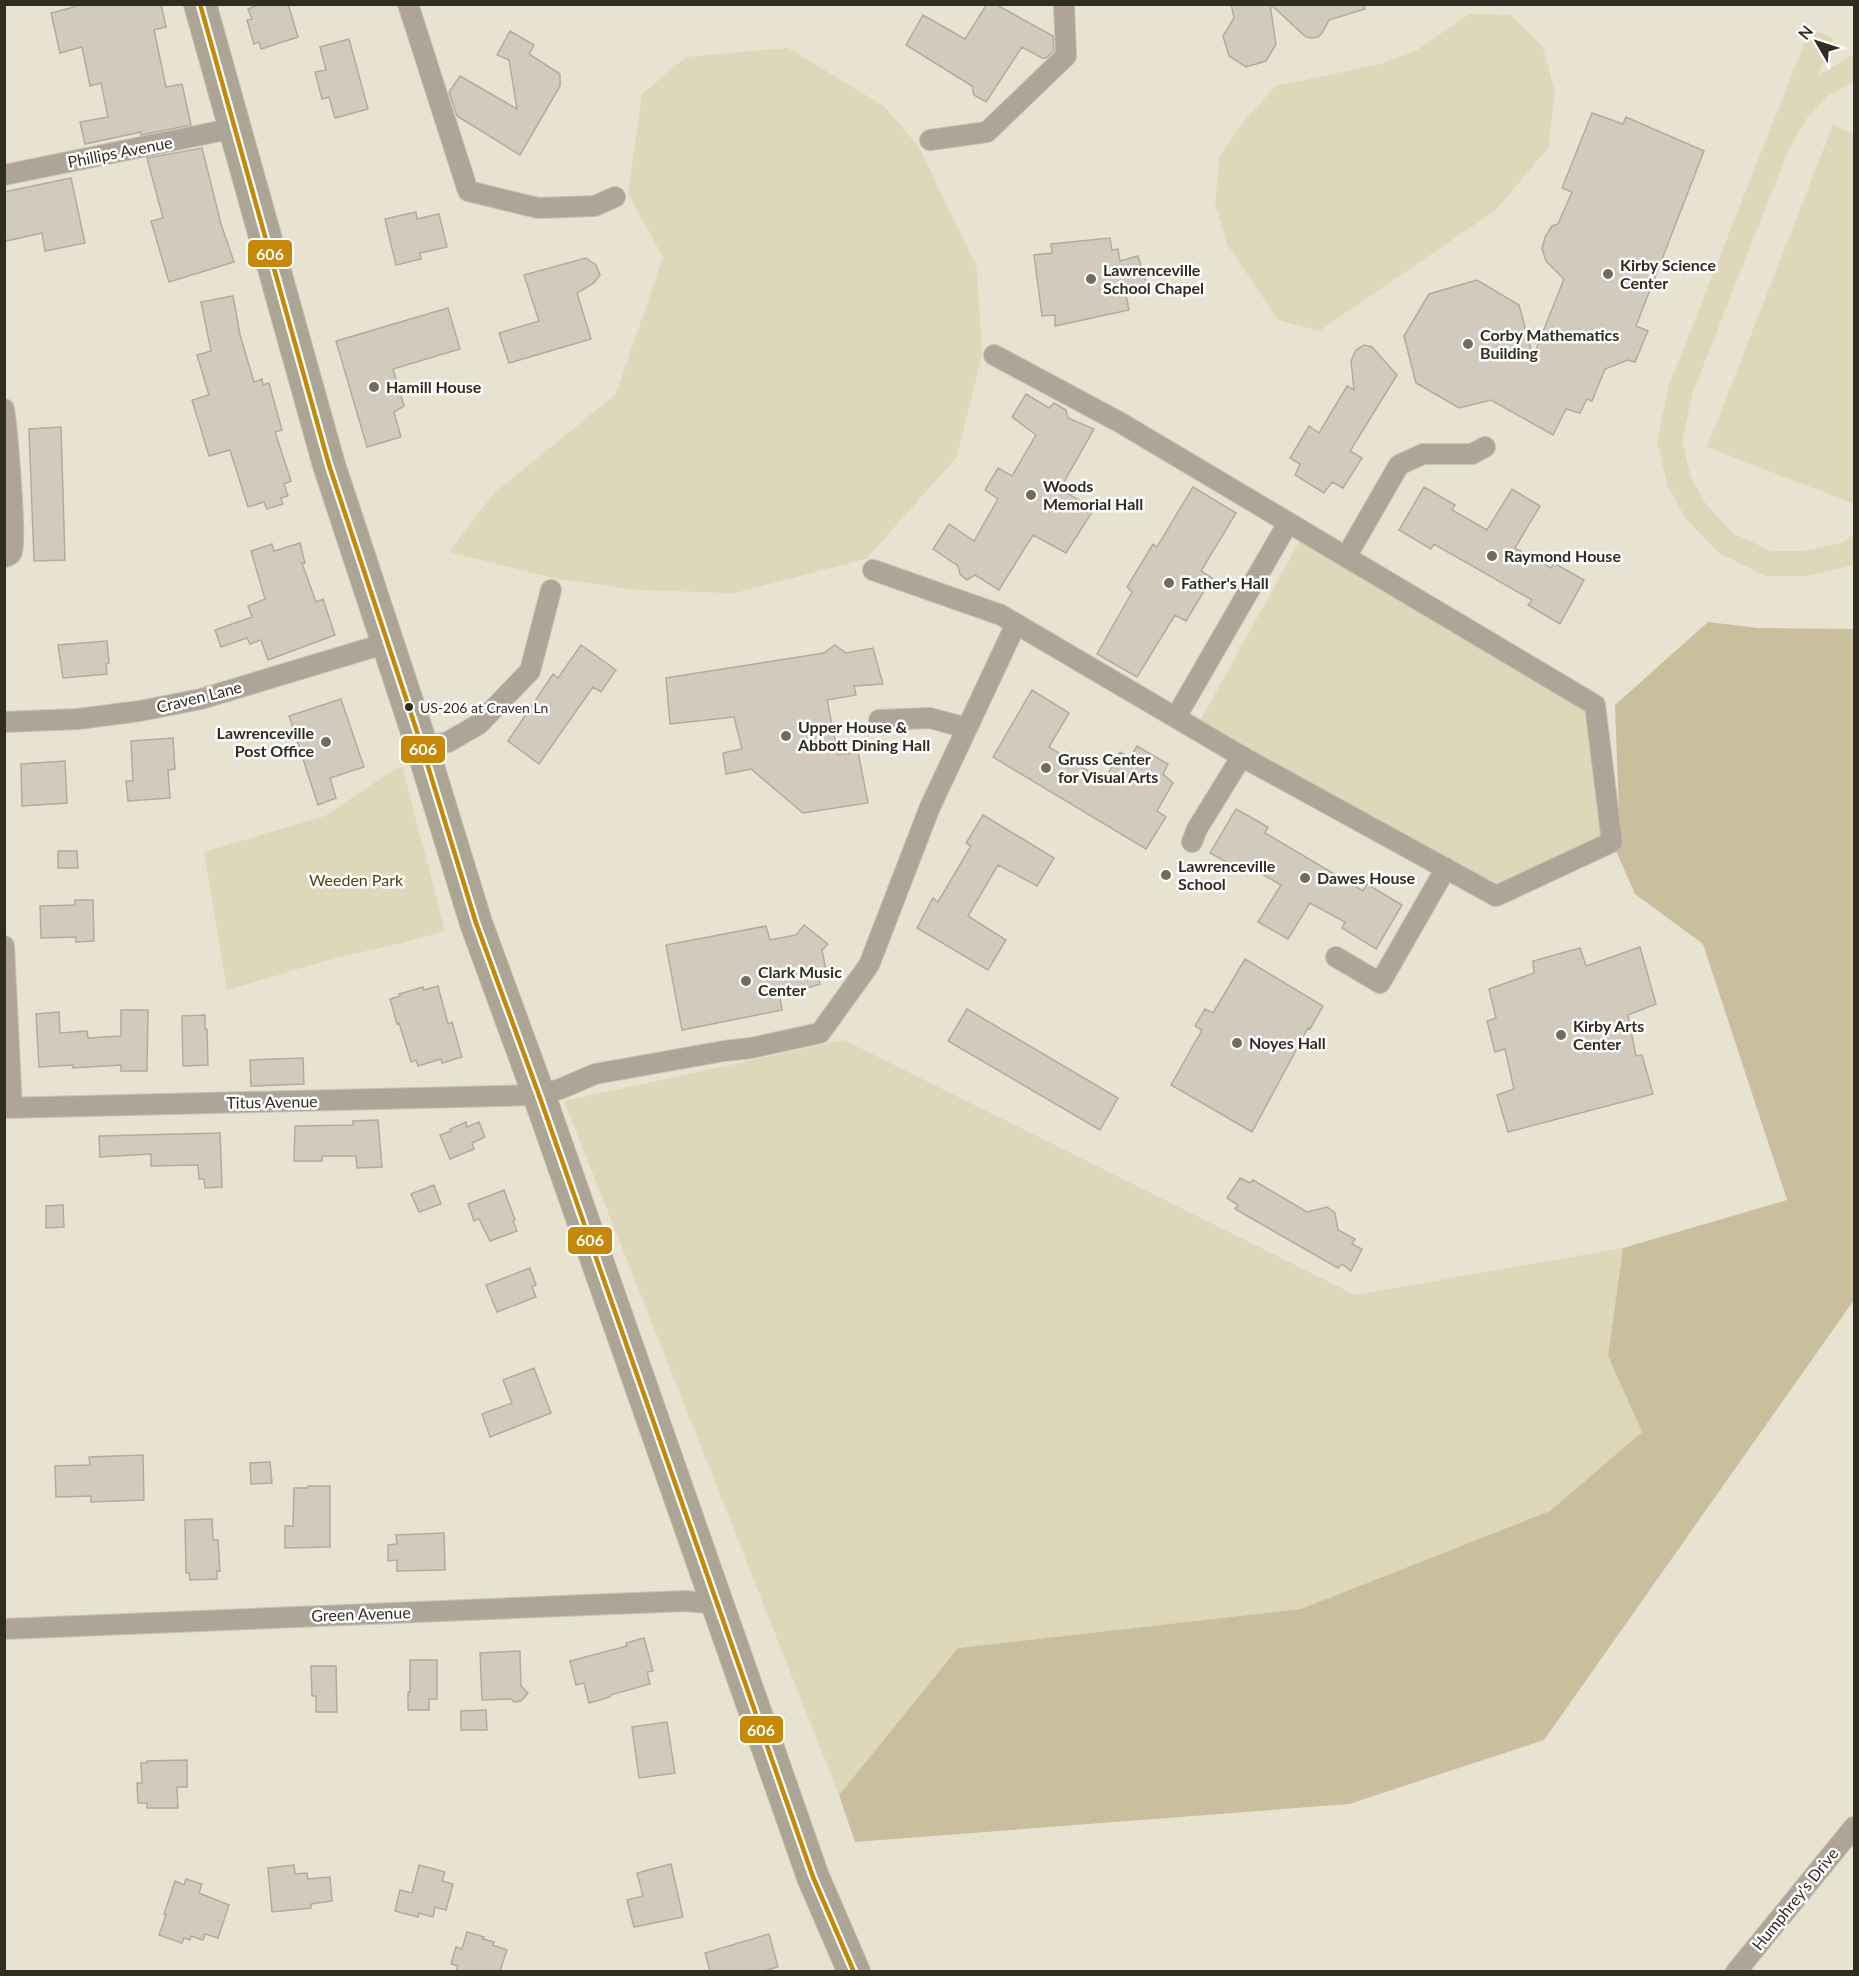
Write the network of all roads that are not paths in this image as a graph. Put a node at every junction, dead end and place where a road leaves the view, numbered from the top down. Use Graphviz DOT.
graph roads {
  1 [pos="200,4"];
  2 [pos="408,4"];
  3 [pos="1064,4"];
  4 [pos="235,128"];
  5 [pos="930,140"];
  6 [pos="4,174"];
  7 [pos="615,197"];
  8 [pos="994,355"];
  9 [pos="4,409"];
  10 [pos="1485,447"];
  11 [pos="1288,523"];
  12 [pos="4,557"];
  13 [pos="1346,557"];
  14 [pos="873,570"];
  15 [pos="550,590"];
  16 [pos="1016,624"];
  17 [pos="387,643"];
  18 [pos="1176,717"];
  19 [pos="879,720"];
  20 [pos="4,722"];
  21 [pos="967,728"];
  22 [pos="422,747"];
  23 [pos="1242,756"];
  24 [pos="1192,842"];
  25 [pos="1446,868"];
  26 [pos="4,946"];
  27 [pos="1336,957"];
  28 [pos="539,1095"];
  29 [pos="8,1108"];
  30 [pos="717,1605"];
  31 [pos="4,1629"];
  32 [pos="1854,1827"];
  33 [pos="854,1971"];
  34 [pos="1736,1971"];
  1 -- 4 [label="highway"];
  2 -- 7 [label="street"];
  3 -- 5 [label="street"];
  4 -- 6 [label="street, Phillips Avenue"];
  4 -- 17 [label="highway"];
  8 -- 11 [label="street"];
  9 -- 12 [label="street"];
  10 -- 13 [label="street"];
  11 -- 13 [label="street"];
  11 -- 18 [label="street"];
  13 -- 25 [label="street"];
  14 -- 16 [label="street"];
  15 -- 22 [label="street"];
  16 -- 18 [label="street"];
  16 -- 21 [label="street, Titus Avenue"];
  17 -- 20 [label="street, Craven Lane"];
  17 -- 22 [label="highway"];
  18 -- 23 [label="street"];
  19 -- 21 [label="street"];
  21 -- 28 [label="street, Titus Avenue"];
  22 -- 28 [label="highway"];
  23 -- 24 [label="street"];
  23 -- 25 [label="street"];
  25 -- 27 [label="street"];
  26 -- 29 [label="street"];
  28 -- 29 [label="street, Titus Avenue"];
  28 -- 30 [label="highway"];
  30 -- 31 [label="street, Green Avenue"];
  30 -- 33 [label="highway"];
  32 -- 34 [label="street, Humphrey's Drive"];
}
